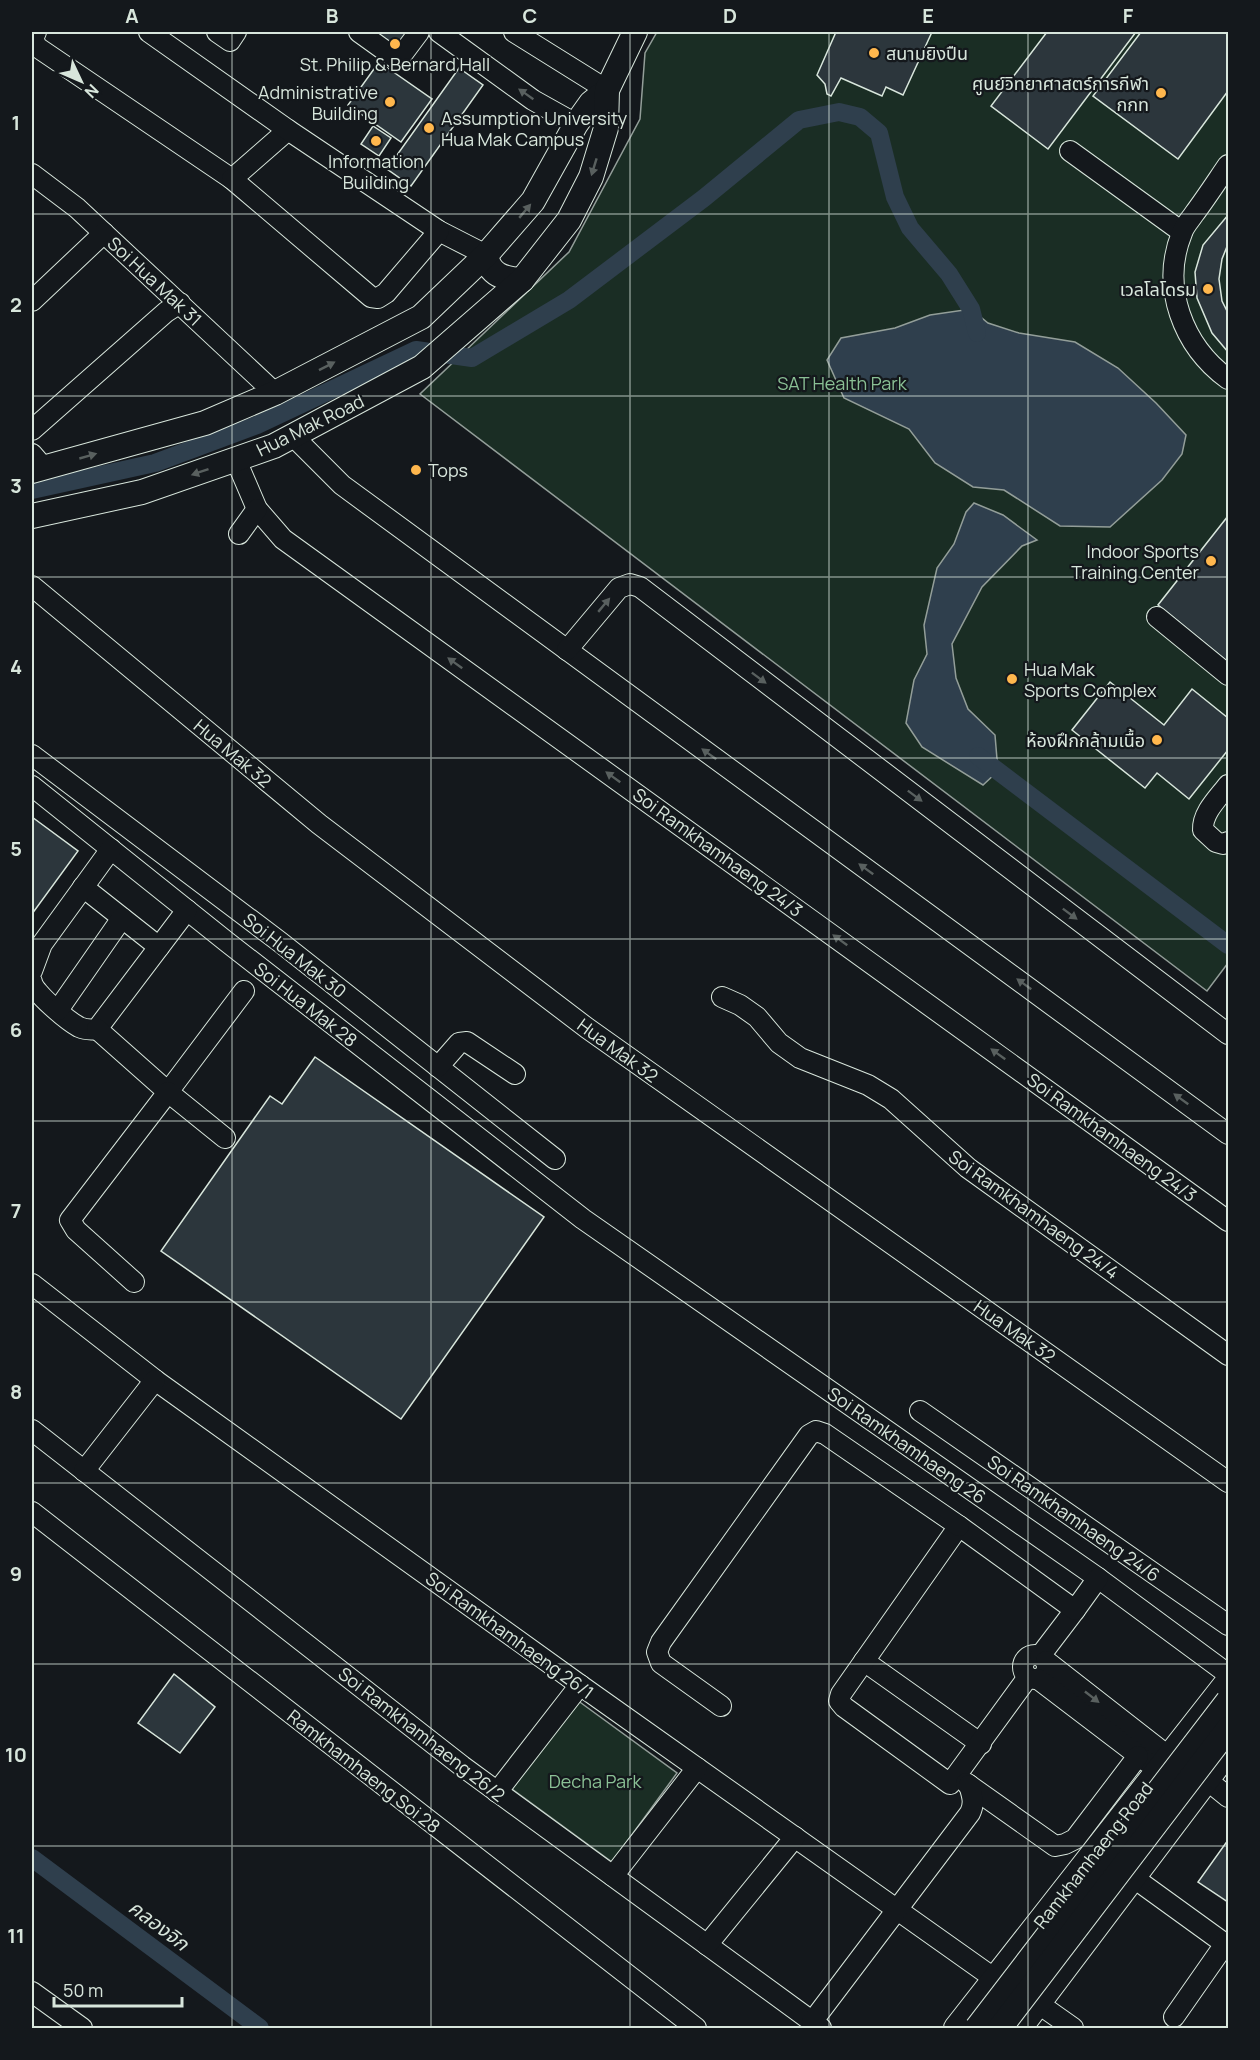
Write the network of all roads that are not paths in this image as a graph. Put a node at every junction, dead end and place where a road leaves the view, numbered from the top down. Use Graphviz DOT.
graph roads {
  1 [pos="36,32"];
  2 [pos="149,32"];
  3 [pos="217,32"];
  4 [pos="236,32"];
  5 [pos="359,32"];
  6 [pos="420,32"];
  7 [pos="439,32"];
  8 [pos="514,32"];
  9 [pos="635,32"];
  10 [pos="607,90"];
  11 [pos="576,124"];
  12 [pos="288,130"];
  13 [pos="1071,151"];
  14 [pos="1228,165"];
  15 [pos="32,174"];
  16 [pos="232,179"];
  17 [pos="439,231"];
  18 [pos="1182,232"];
  19 [pos="104,233"];
  20 [pos="486,255"];
  21 [pos="522,280"];
  22 [pos="32,301"];
  23 [pos="180,303"];
  24 [pos="434,304"];
  25 [pos="456,337"];
  26 [pos="1228,379"];
  27 [pos="275,393"];
  28 [pos="32,430"];
  29 [pos="294,437"];
  30 [pos="236,460"];
  31 [pos="36,464"];
  32 [pos="257,509"];
  33 [pos="32,516"];
  34 [pos="239,534"];
  35 [pos="32,586"];
  36 [pos="1157,617"];
  37 [pos="567,650"];
  38 [pos="1228,675"];
  39 [pos="32,755"];
  40 [pos="1228,785"];
  41 [pos="32,786"];
  42 [pos="1228,842"];
  43 [pos="111,849"];
  44 [pos="83,887"];
  45 [pos="187,910"];
  46 [pos="122,918"];
  47 [pos="37,940"];
  48 [pos="159,947"];
  49 [pos="32,971"];
  50 [pos="32,982"];
  51 [pos="244,991"];
  52 [pos="722,997"];
  53 [pos="57,1010"];
  54 [pos="97,1029"];
  55 [pos="1228,1034"];
  56 [pos="438,1067"];
  57 [pos="515,1074"];
  58 [pos="168,1092"];
  59 [pos="1228,1134"];
  60 [pos="225,1138"];
  61 [pos="555,1159"];
  62 [pos="583,1219"];
  63 [pos="1228,1221"];
  64 [pos="134,1282"];
  65 [pos="32,1284"];
  66 [pos="1228,1355"];
  67 [pos="155,1380"];
  68 [pos="920,1411"];
  69 [pos="32,1430"];
  70 [pos="84,1471"];
  71 [pos="1228,1482"];
  72 [pos="32,1512"];
  73 [pos="959,1526"];
  74 [pos="1098,1578"];
  75 [pos="1075,1610"];
  76 [pos="1228,1625"];
  77 [pos="864,1661"];
  78 [pos="1038,1668"];
  79 [pos="1228,1674"];
  80 [pos="1228,1681"];
  81 [pos="580,1685"];
  82 [pos="1228,1701"];
  83 [pos="721,1706"];
  84 [pos="1228,1729"];
  85 [pos="981,1744"];
  86 [pos="1228,1752"];
  87 [pos="1138,1756"];
  88 [pos="1164,1765"];
  89 [pos="697,1768"];
  90 [pos="1207,1780"];
  91 [pos="963,1781"];
  92 [pos="497,1792"];
  93 [pos="1228,1797"];
  94 [pos="1133,1805"];
  95 [pos="1170,1830"];
  96 [pos="795,1837"];
  97 [pos="613,1876"];
  98 [pos="1134,1878"];
  99 [pos="897,1910"];
  100 [pos="707,1945"];
  101 [pos="1227,1945"];
  102 [pos="995,1979"];
  103 [pos="32,1992"];
  104 [pos="1039,2004"];
  105 [pos="1174,2017"];
  106 [pos="816,2025"];
  107 [pos="82,2028"];
  108 [pos="696,2028"];
  109 [pos="956,2028"];
  110 [pos="977,2028"];
  111 [pos="1000,2028"];
  112 [pos="1020,2028"];
  113 [pos="1073,2028"];
  1 -- 16 [label="street"];
  2 -- 12 [label="street"];
  3 -- 4 [label="street"];
  5 -- 6 [label="street"];
  11 -- 7 [label="street, one-way"];
  8 -- 10 [label="street"];
  9 -- 10 [label="main road"];
  10 -- 11 [label="main road"];
  10 -- 21 [label="main road, Hua Mak Road, one-way"];
  20 -- 11 [label="main road, one-way"];
  12 -- 16 [label="street"];
  12 -- 17 [label="street"];
  13 -- 18 [label="street"];
  14 -- 18 [label="street"];
  15 -- 19 [label="street, Soi Hua Mak 31"];
  16 -- 17 [label="street"];
  17 -- 20 [label="street"];
  18 -- 26 [label="street"];
  19 -- 22 [label="street"];
  19 -- 23 [label="street, Soi Hua Mak 31"];
  20 -- 21 [label="main road"];
  20 -- 24 [label="main road"];
  21 -- 25 [label="main road, Hua Mak Road"];
  23 -- 27 [label="street, Soi Hua Mak 31"];
  23 -- 28 [label="street"];
  24 -- 25 [label="main road"];
  27 -- 24 [label="main road, one-way"];
  25 -- 29 [label="main road, Hua Mak Road"];
  31 -- 27 [label="main road, one-way"];
  29 -- 30 [label="main road, Hua Mak Road"];
  29 -- 37 [label="street"];
  30 -- 32 [label="street, Soi Ramkhamhaeng 24/3"];
  30 -- 33 [label="main road, Hua Mak Road, one-way"];
  32 -- 34 [label="street"];
  63 -- 32 [label="street, Soi Ramkhamhaeng 24/3, one-way"];
  35 -- 71 [label="street, Hua Mak 32"];
  36 -- 38 [label="street"];
  37 -- 55 [label="street, one-way"];
  59 -- 37 [label="street, one-way"];
  39 -- 56 [label="street, Soi Hua Mak 30"];
  40 -- 42 [label="street"];
  41 -- 43 [label="street, Soi Hua Mak 28"];
  43 -- 44 [label="street"];
  43 -- 45 [label="street, Soi Hua Mak 28"];
  44 -- 46 [label="street"];
  44 -- 47 [label="street"];
  45 -- 48 [label="street"];
  45 -- 62 [label="street, Soi Hua Mak 28"];
  46 -- 48 [label="street"];
  46 -- 53 [label="street"];
  47 -- 49 [label="street"];
  48 -- 54 [label="street"];
  50 -- 53 [label="street"];
  51 -- 58 [label="street"];
  52 -- 66 [label="street, Soi Ramkhamhaeng 24/4"];
  53 -- 54 [label="street"];
  54 -- 58 [label="street"];
  56 -- 57 [label="street"];
  56 -- 61 [label="street, Soi Hua Mak 30"];
  58 -- 60 [label="street"];
  58 -- 64 [label="street"];
  62 -- 74 [label="street, Soi Ramkhamhaeng 26"];
  65 -- 67 [label="street, Soi Ramkhamhaeng 26/1"];
  67 -- 70 [label="street"];
  67 -- 81 [label="street, Soi Ramkhamhaeng 26/1"];
  68 -- 76 [label="street, Soi Ramkhamhaeng 24/6"];
  69 -- 70 [label="street, Soi Ramkhamhaeng 26/2"];
  70 -- 92 [label="street, Soi Ramkhamhaeng 26/2"];
  72 -- 108 [label="street, Ramkhamhaeng Soi 28"];
  73 -- 75 [label="street"];
  73 -- 77 [label="street"];
  73 -- 83 [label="street"];
  74 -- 75 [label="street"];
  74 -- 79 [label="street, Soi Ramkhamhaeng 26"];
  75 -- 78 [label="street"];
  77 -- 85 [label="street"];
  77 -- 91 [label="street"];
  78 -- 85 [label="street"];
  78 -- 87 [label="street"];
  78 -- 88 [label="street, one-way"];
  80 -- 88 [label="main road, Ramkhamhaeng Road"];
  81 -- 89 [label="street, Soi Ramkhamhaeng 26/1"];
  81 -- 92 [label="street"];
  82 -- 110 [label="main road, Ramkhamhaeng Road, bridge"];
  84 -- 111 [label="main road, Ramkhamhaeng Road, bridge"];
  85 -- 91 [label="street"];
  86 -- 90 [label="main road"];
  87 -- 88 [label="street"];
  87 -- 91 [label="street"];
  88 -- 94 [label="main road, Ramkhamhaeng Road"];
  89 -- 96 [label="street, Soi Ramkhamhaeng 26/1"];
  89 -- 97 [label="street"];
  90 -- 93 [label="street"];
  90 -- 95 [label="main road"];
  91 -- 99 [label="street"];
  92 -- 97 [label="street, Soi Ramkhamhaeng 26/2"];
  94 -- 95 [label="main road"];
  94 -- 102 [label="main road, Ramkhamhaeng Road"];
  95 -- 98 [label="main road"];
  96 -- 99 [label="street, Soi Ramkhamhaeng 26/1"];
  96 -- 100 [label="street"];
  97 -- 100 [label="street, Soi Ramkhamhaeng 26/2"];
  98 -- 101 [label="street"];
  98 -- 104 [label="main road"];
  99 -- 102 [label="street, Soi Ramkhamhaeng 26/1"];
  99 -- 106 [label="street"];
  100 -- 106 [label="street, Soi Ramkhamhaeng 26/2"];
  101 -- 105 [label="street"];
  102 -- 109 [label="main road, Ramkhamhaeng Road"];
  103 -- 107 [label="street"];
  104 -- 112 [label="main road"];
  104 -- 113 [label="street"];
}
